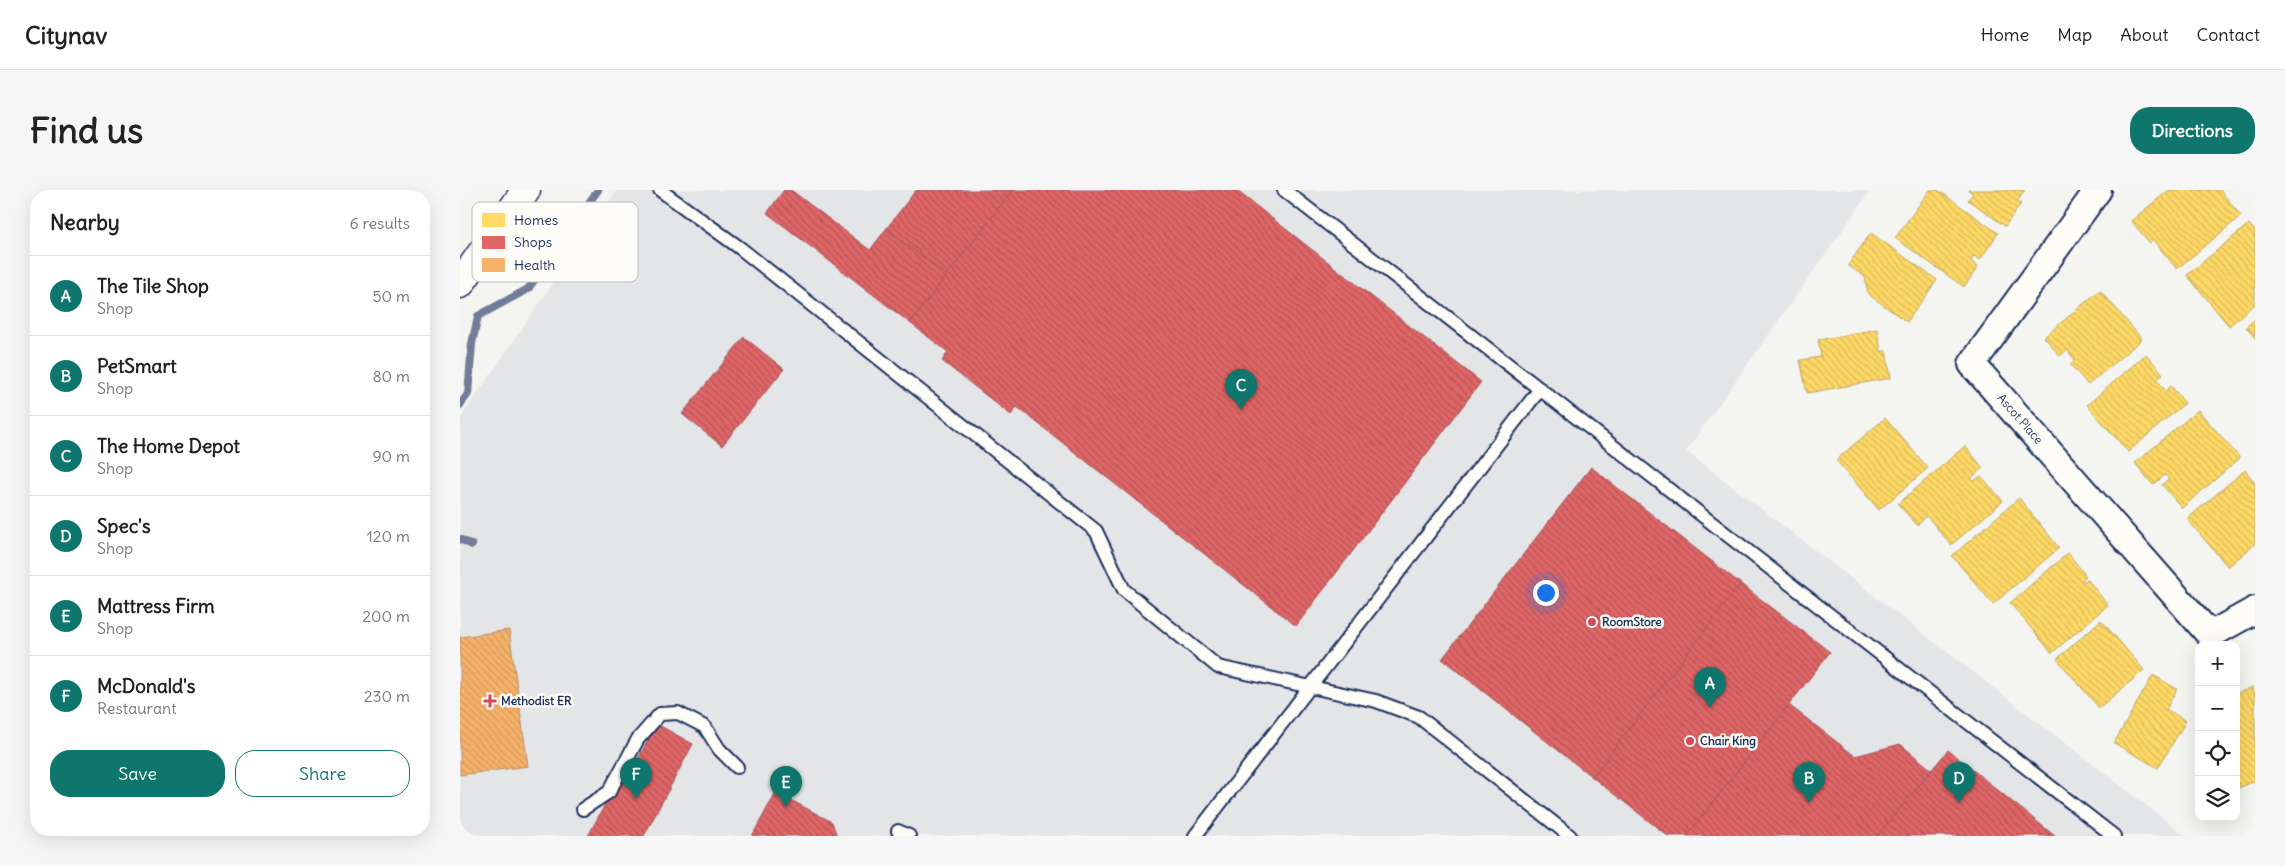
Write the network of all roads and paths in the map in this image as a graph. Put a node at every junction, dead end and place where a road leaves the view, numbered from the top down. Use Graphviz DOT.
graph roads {
  1 [pos="526,190"];
  2 [pos="660,190"];
  3 [pos="1284,190"];
  4 [pos="2098,190"];
  5 [pos="518,202"];
  6 [pos="472,267"];
  7 [pos="460,284"];
  8 [pos="1540,389"];
  9 [pos="2255,610"];
  10 [pos="1311,687"];
  11 [pos="737,767"];
  12 [pos="583,809"];
  13 [pos="1195,836"];
  14 [pos="1570,836"];
  15 [pos="2114,836"];
  1 -- 5 [label="main road"];
  2 -- 10 [label="lane"];
  3 -- 8 [label="lane"];
  4 -- 9 [label="street, Ascot Place"];
  6 -- 7 [label="main road"];
  8 -- 10 [label="lane"];
  8 -- 15 [label="lane"];
  10 -- 13 [label="lane"];
  10 -- 14 [label="lane"];
  11 -- 12 [label="lane"];
}
